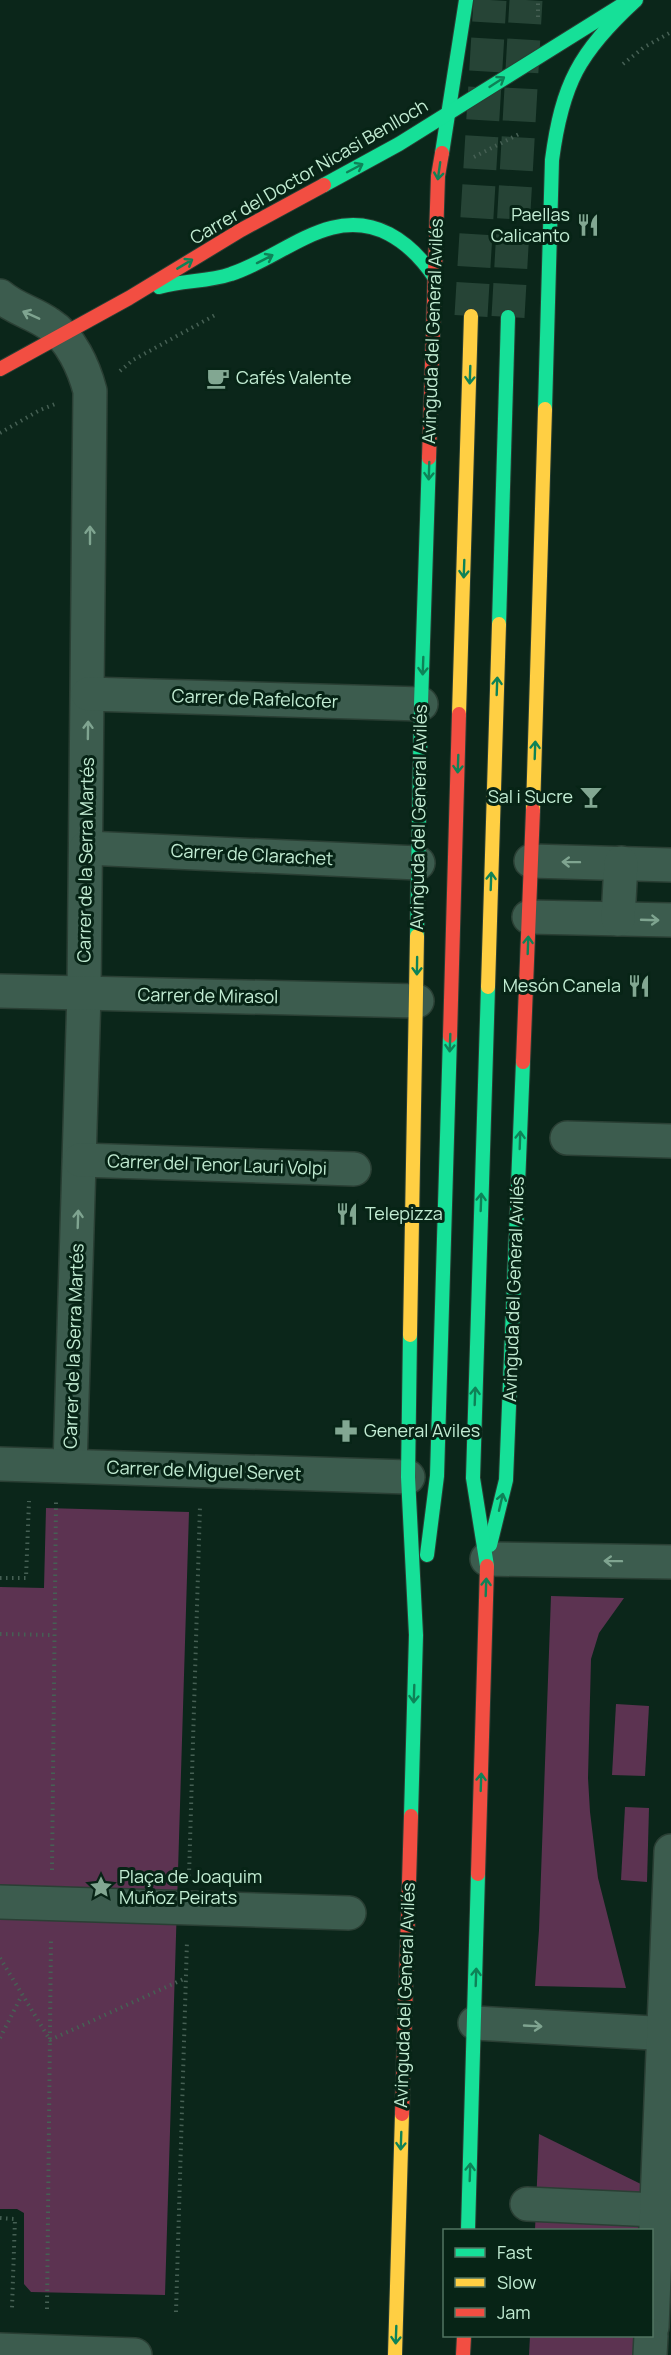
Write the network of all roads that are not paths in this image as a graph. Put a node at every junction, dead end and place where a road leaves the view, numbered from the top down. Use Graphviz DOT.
graph roads {
  1 [pos="466,0"];
  2 [pos="631,0"];
  3 [pos="636,0"];
  4 [pos="448,113"];
  5 [pos="435,278"];
  6 [pos="0,297"];
  7 [pos="129,297"];
  8 [pos="471,316"];
  9 [pos="508,317"];
  10 [pos="62,335"];
  11 [pos="0,369"];
  12 [pos="88,694"];
  13 [pos="421,704"];
  14 [pos="86,848"];
  15 [pos="531,861"];
  16 [pos="418,863"];
  17 [pos="621,863"];
  18 [pos="671,866"];
  19 [pos="529,917"];
  20 [pos="618,919"];
  21 [pos="671,920"];
  22 [pos="0,991"];
  23 [pos="84,993"];
  24 [pos="417,1001"];
  25 [pos="567,1138"];
  26 [pos="671,1141"];
  27 [pos="80,1160"];
  28 [pos="354,1169"];
  29 [pos="0,1464"];
  30 [pos="70,1466"];
  31 [pos="408,1477"];
  32 [pos="487,1559"];
  33 [pos="671,1562"];
  34 [pos="416,1635"];
  35 [pos="671,1851"];
  36 [pos="0,1902"];
  37 [pos="349,1913"];
  38 [pos="475,2023"];
  39 [pos="667,2033"];
  40 [pos="527,2204"];
  41 [pos="656,2210"];
  42 [pos="468,2229"];
  43 [pos="653,2280"];
  44 [pos="464,2337"];
  45 [pos="651,2337"];
  46 [pos="0,2350"];
  47 [pos="33,2353"];
  48 [pos="135,2355"];
  49 [pos="395,2355"];
  50 [pos="463,2355"];
  51 [pos="651,2355"];
  1 -- 4 [label="main road, Avinguda del General Avilés"];
  4 -- 2 [label="main road, Carrer del Doctor Nicasi Benlloch, one-way"];
  15 -- 3 [label="main road, Avinguda del General Avilés, one-way"];
  4 -- 5 [label="main road, Avinguda del General Avilés, one-way"];
  7 -- 4 [label="main road, Carrer del Doctor Nicasi Benlloch, one-way"];
  7 -- 5 [label="main road, one-way"];
  5 -- 13 [label="main road, Avinguda del General Avilés, one-way"];
  10 -- 6 [label="street, Carrer de la Serra Martés, one-way"];
  7 -- 10 [label="main road, Carrer del Doctor Nicasi Benlloch"];
  8 -- 34 [label="main road, Avinguda del General Avilés, one-way"];
  32 -- 9 [label="main road, Avinguda del General Avilés, one-way"];
  10 -- 11 [label="main road, Carrer del Doctor Nicasi Benlloch"];
  12 -- 10 [label="street, Carrer de la Serra Martés, one-way"];
  12 -- 13 [label="street, Carrer de Rafelcofer"];
  14 -- 12 [label="street, Carrer de la Serra Martés, one-way"];
  13 -- 16 [label="main road, Avinguda del General Avilés"];
  14 -- 16 [label="street, Carrer de Clarachet"];
  14 -- 23 [label="street, Carrer de la Serra Martés"];
  17 -- 15 [label="street, one-way"];
  15 -- 19 [label="main road, Avinguda del General Avilés"];
  16 -- 24 [label="main road, Avinguda del General Avilés, one-way"];
  17 -- 18 [label="street"];
  17 -- 20 [label="street"];
  19 -- 20 [label="street"];
  32 -- 19 [label="main road, Avinguda del General Avilés, one-way"];
  20 -- 21 [label="street, one-way"];
  22 -- 23 [label="street, Carrer de Mirasol"];
  23 -- 24 [label="street, Carrer de Mirasol"];
  23 -- 27 [label="street, Carrer de la Serra Martés"];
  24 -- 31 [label="main road, Avinguda del General Avilés"];
  25 -- 26 [label="street"];
  27 -- 28 [label="street, Carrer del Tenor Lauri Volpi"];
  30 -- 27 [label="street, Carrer de la Serra Martés, one-way"];
  29 -- 30 [label="street, Carrer de Miguel Servet"];
  30 -- 31 [label="street, Carrer de Miguel Servet"];
  31 -- 34 [label="main road, Avinguda del General Avilés"];
  33 -- 32 [label="street, one-way"];
  38 -- 32 [label="main road, Avinguda del General Avilés, one-way"];
  34 -- 49 [label="main road, Avinguda del General Avilés, one-way"];
  35 -- 39 [label="street"];
  36 -- 37 [label="street"];
  38 -- 39 [label="street, one-way"];
  42 -- 38 [label="main road, Avinguda del General Avilés, one-way"];
  39 -- 41 [label="street"];
  40 -- 41 [label="street"];
  41 -- 43 [label="street"];
  44 -- 50 [label="main road"];
  45 -- 51 [label="street"];
  46 -- 47 [label="street"];
  47 -- 48 [label="street"];
}
